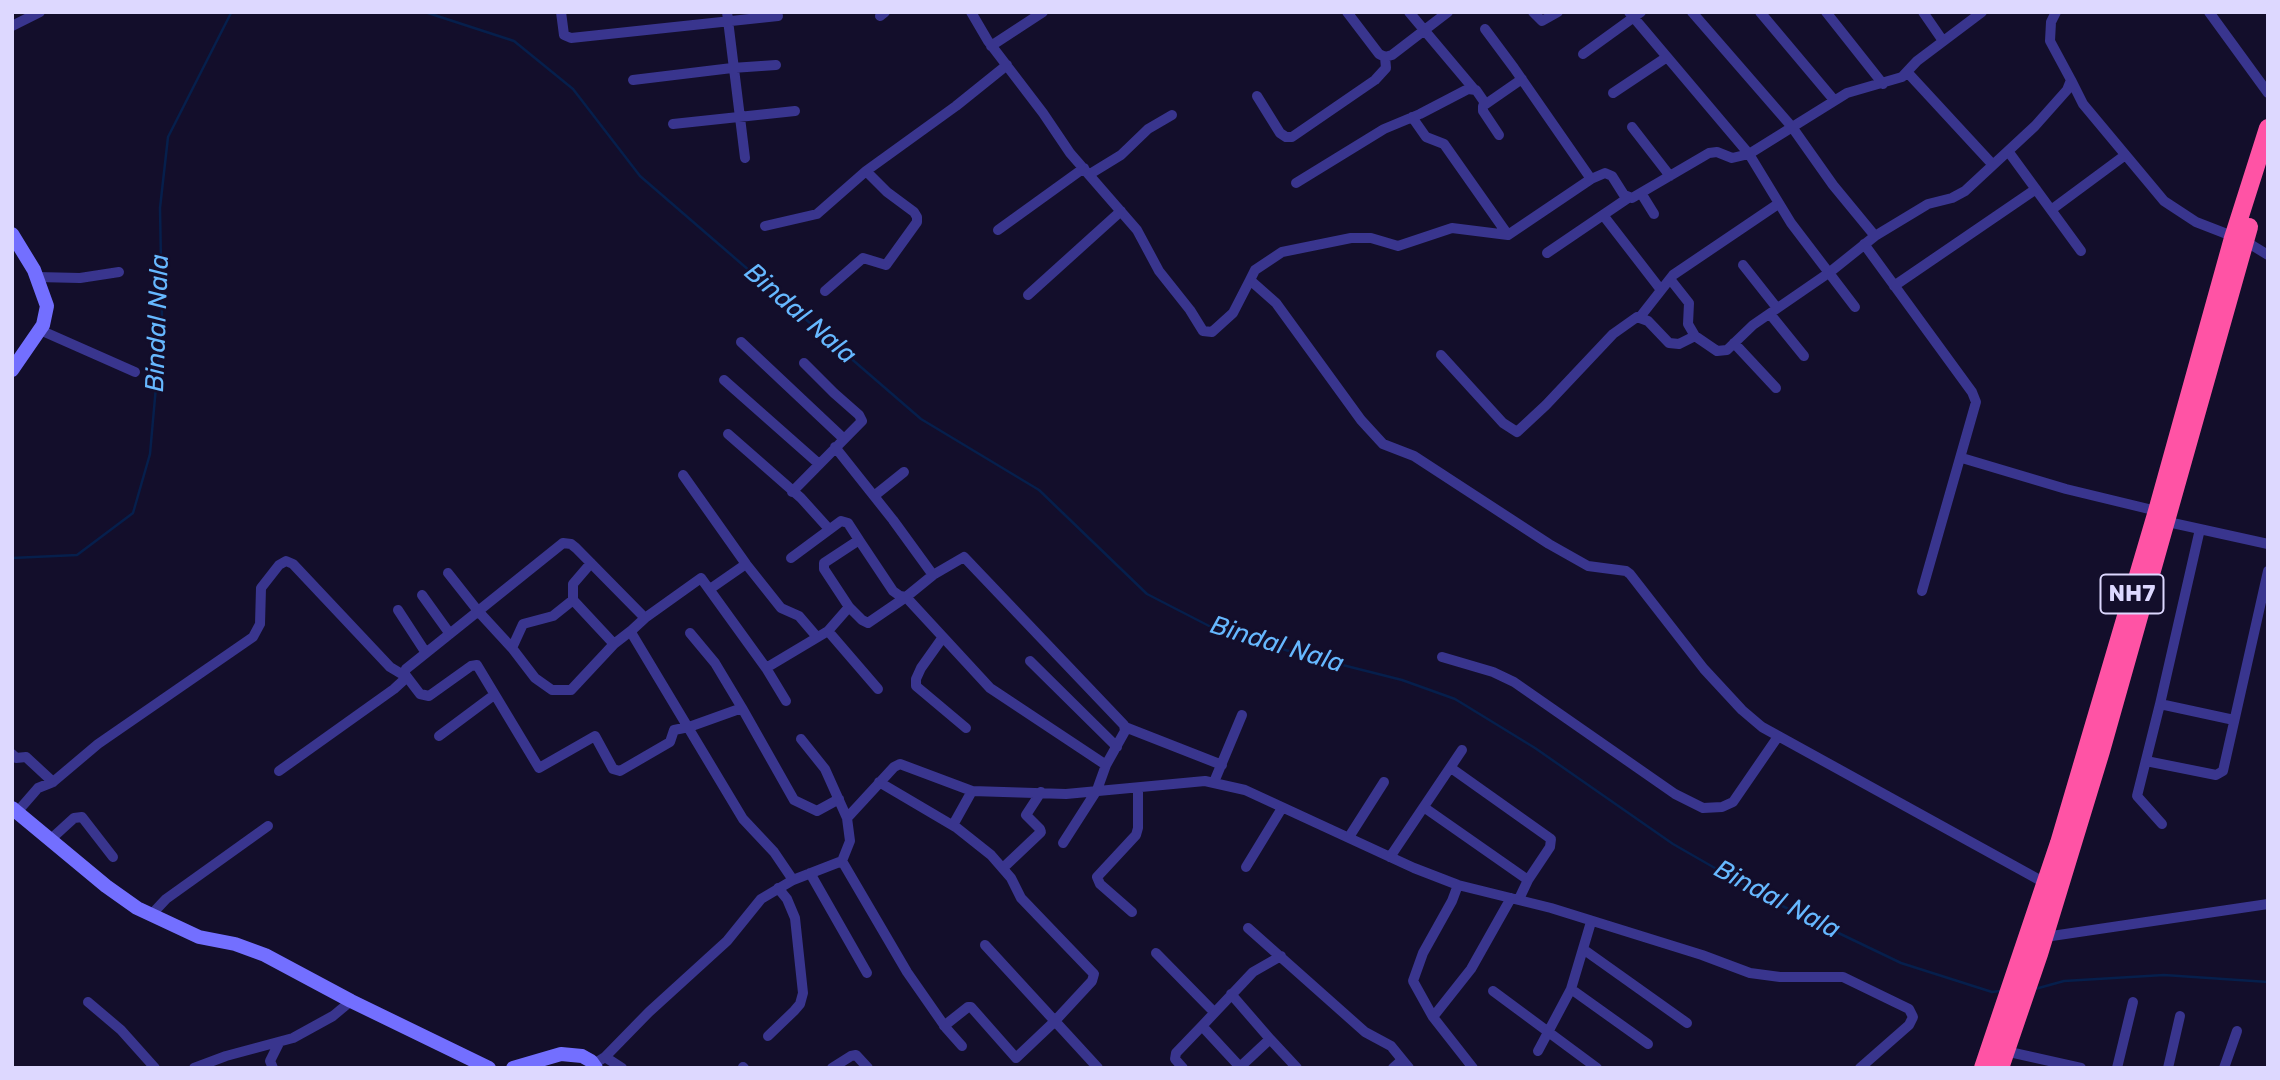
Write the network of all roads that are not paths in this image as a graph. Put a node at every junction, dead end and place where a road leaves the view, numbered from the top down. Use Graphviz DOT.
graph roads {
  1 [pos="40,12"];
  2 [pos="561,12"];
  3 [pos="971,12"];
  4 [pos="1043,12"];
  5 [pos="1347,12"];
  6 [pos="1409,12"];
  7 [pos="1448,12"];
  8 [pos="1532,12"];
  9 [pos="1558,12"];
  10 [pos="1692,12"];
  11 [pos="1760,12"];
  12 [pos="1826,12"];
  13 [pos="1923,12"];
  14 [pos="1982,12"];
  15 [pos="2056,12"];
  16 [pos="2209,12"];
  17 [pos="1634,14"];
  18 [pos="727,16"];
  19 [pos="778,16"];
  20 [pos="12,26"];
  21 [pos="1485,29"];
  22 [pos="1424,30"];
  23 [pos="1943,41"];
  24 [pos="991,46"];
  25 [pos="1583,54"];
  26 [pos="1385,57"];
  27 [pos="1667,57"];
  28 [pos="776,65"];
  29 [pos="1007,65"];
  30 [pos="732,68"];
  31 [pos="1908,72"];
  32 [pos="1522,79"];
  33 [pos="633,80"];
  34 [pos="2071,80"];
  35 [pos="1883,84"];
  36 [pos="1473,88"];
  37 [pos="1613,93"];
  38 [pos="2268,93"];
  39 [pos="1256,96"];
  40 [pos="1834,100"];
  41 [pos="1485,103"];
  42 [pos="796,111"];
  43 [pos="1172,115"];
  44 [pos="1412,117"];
  45 [pos="740,118"];
  46 [pos="673,124"];
  47 [pos="1632,127"];
  48 [pos="1792,127"];
  49 [pos="1499,135"];
  50 [pos="2267,144"];
  51 [pos="2008,151"];
  52 [pos="1749,154"];
  53 [pos="2124,156"];
  54 [pos="745,158"];
  55 [pos="1993,165"];
  56 [pos="866,171"];
  57 [pos="1087,171"];
  58 [pos="1670,176"];
  59 [pos="1591,179"];
  60 [pos="1296,183"];
  61 [pos="2036,189"];
  62 [pos="1641,193"];
  63 [pos="1628,198"];
  64 [pos="1778,204"];
  65 [pos="2051,210"];
  66 [pos="1121,211"];
  67 [pos="1654,214"];
  68 [pos="1604,215"];
  69 [pos="765,226"];
  70 [pos="998,230"];
  71 [pos="12,234"];
  72 [pos="1508,235"];
  73 [pos="1875,236"];
  74 [pos="2239,240"];
  75 [pos="1864,244"];
  76 [pos="2081,251"];
  77 [pos="1547,253"];
  78 [pos="2268,255"];
  79 [pos="1743,265"];
  80 [pos="119,272"];
  81 [pos="1830,272"];
  82 [pos="37,277"];
  83 [pos="1670,279"];
  84 [pos="1250,280"];
  85 [pos="1894,286"];
  86 [pos="1661,290"];
  87 [pos="825,291"];
  88 [pos="1028,295"];
  89 [pos="1855,307"];
  90 [pos="1774,311"];
  91 [pos="1640,317"];
  92 [pos="40,330"];
  93 [pos="1695,336"];
  94 [pos="741,342"];
  95 [pos="1734,342"];
  96 [pos="1441,355"];
  97 [pos="1804,356"];
  98 [pos="804,363"];
  99 [pos="12,370"];
  100 [pos="135,372"];
  101 [pos="724,380"];
  102 [pos="1776,388"];
  103 [pos="728,434"];
  104 [pos="844,439"];
  105 [pos="835,447"];
  106 [pos="1962,458"];
  107 [pos="818,464"];
  108 [pos="904,472"];
  109 [pos="683,475"];
  110 [pos="792,492"];
  111 [pos="874,496"];
  112 [pos="2162,517"];
  113 [pos="830,529"];
  114 [pos="2200,529"];
  115 [pos="859,540"];
  116 [pos="2268,544"];
  117 [pos="791,558"];
  118 [pos="591,563"];
  119 [pos="746,564"];
  120 [pos="2268,571"];
  121 [pos="449,573"];
  122 [pos="933,575"];
  123 [pos="710,589"];
  124 [pos="1922,591"];
  125 [pos="422,595"];
  126 [pos="906,597"];
  127 [pos="573,600"];
  128 [pos="849,607"];
  129 [pos="398,610"];
  130 [pos="478,611"];
  131 [pos="645,618"];
  132 [pos="632,630"];
  133 [pos="828,631"];
  134 [pos="690,633"];
  135 [pos="450,634"];
  136 [pos="817,637"];
  137 [pos="943,637"];
  138 [pos="614,644"];
  139 [pos="512,648"];
  140 [pos="426,653"];
  141 [pos="1442,657"];
  142 [pos="1030,662"];
  143 [pos="766,668"];
  144 [pos="405,677"];
  145 [pos="878,689"];
  146 [pos="495,695"];
  147 [pos="786,701"];
  148 [pos="2160,704"];
  149 [pos="742,708"];
  150 [pos="1241,715"];
  151 [pos="2234,720"];
  152 [pos="2102,723"];
  153 [pos="689,727"];
  154 [pos="1125,727"];
  155 [pos="966,728"];
  156 [pos="439,736"];
  157 [pos="1777,737"];
  158 [pos="801,739"];
  159 [pos="1116,747"];
  160 [pos="1462,750"];
  161 [pos="12,754"];
  162 [pos="2146,761"];
  163 [pos="1106,765"];
  164 [pos="1222,765"];
  165 [pos="1451,768"];
  166 [pos="279,771"];
  167 [pos="53,782"];
  168 [pos="879,782"];
  169 [pos="1214,782"];
  170 [pos="1384,782"];
  171 [pos="1138,789"];
  172 [pos="1097,790"];
  173 [pos="972,791"];
  174 [pos="1041,792"];
  175 [pos="839,799"];
  176 [pos="1282,808"];
  177 [pos="1425,808"];
  178 [pos="15,809"];
  179 [pos="847,818"];
  180 [pos="2162,824"];
  181 [pos="953,825"];
  182 [pos="268,826"];
  183 [pos="1349,837"];
  184 [pos="51,839"];
  185 [pos="1063,843"];
  186 [pos="113,857"];
  187 [pos="1390,857"];
  188 [pos="842,861"];
  189 [pos="1246,867"];
  190 [pos="1003,868"];
  191 [pos="810,873"];
  192 [pos="793,880"];
  193 [pos="1528,880"];
  194 [pos="2045,883"];
  195 [pos="1458,885"];
  196 [pos="778,888"];
  197 [pos="1515,899"];
  198 [pos="2268,904"];
  199 [pos="1132,912"];
  200 [pos="151,915"];
  201 [pos="1591,922"];
  202 [pos="1248,928"];
  203 [pos="2045,937"];
  204 [pos="985,945"];
  205 [pos="1583,949"];
  206 [pos="2031,951"];
  207 [pos="1156,953"];
  208 [pos="1280,956"];
  209 [pos="867,973"];
  210 [pos="1571,989"];
  211 [pos="1493,991"];
  212 [pos="1231,994"];
  213 [pos="351,1000"];
  214 [pos="88,1002"];
  215 [pos="2133,1002"];
  216 [pos="1214,1013"];
  217 [pos="2180,1016"];
  218 [pos="1433,1017"];
  219 [pos="2009,1017"];
  220 [pos="1055,1022"];
  221 [pos="1687,1023"];
  222 [pos="944,1026"];
  223 [pos="1202,1026"];
  224 [pos="1549,1031"];
  225 [pos="2237,1031"];
  226 [pos="768,1036"];
  227 [pos="1270,1039"];
  228 [pos="279,1043"];
  229 [pos="1648,1044"];
  230 [pos="961,1046"];
  231 [pos="1538,1051"];
  232 [pos="2004,1062"];
  233 [pos="598,1063"];
  234 [pos="1405,1064"];
  235 [pos="155,1068"];
  236 [pos="194,1068"];
  237 [pos="274,1068"];
  238 [pos="489,1068"];
  239 [pos="513,1068"];
  240 [pos="622,1068"];
  241 [pos="832,1068"];
  242 [pos="868,1068"];
  243 [pos="1098,1068"];
  244 [pos="1183,1068"];
  245 [pos="1240,1068"];
  246 [pos="1297,1068"];
  247 [pos="1393,1068"];
  248 [pos="1473,1068"];
  249 [pos="1597,1068"];
  250 [pos="1860,1068"];
  251 [pos="1983,1068"];
  252 [pos="2081,1068"];
  253 [pos="2117,1068"];
  254 [pos="2168,1068"];
  255 [pos="2224,1068"];
  1 -- 20 [label="street"];
  2 -- 18 [label="street"];
  3 -- 24 [label="street"];
  4 -- 24 [label="street"];
  5 -- 26 [label="street"];
  6 -- 22 [label="street"];
  7 -- 22 [label="street"];
  8 -- 9 [label="street"];
  10 -- 48 [label="street"];
  11 -- 40 [label="street"];
  12 -- 35 [label="street"];
  13 -- 23 [label="street"];
  14 -- 23 [label="street"];
  15 -- 34 [label="street"];
  16 -- 38 [label="street"];
  17 -- 25 [label="street"];
  17 -- 27 [label="street"];
  18 -- 19 [label="street"];
  18 -- 30 [label="street"];
  21 -- 32 [label="street"];
  22 -- 26 [label="street"];
  22 -- 36 [label="street"];
  23 -- 31 [label="street"];
  24 -- 29 [label="street"];
  26 -- 39 [label="street"];
  27 -- 37 [label="street"];
  27 -- 52 [label="street"];
  28 -- 30 [label="street"];
  29 -- 56 [label="street"];
  29 -- 57 [label="street"];
  30 -- 33 [label="street"];
  30 -- 45 [label="street"];
  31 -- 35 [label="street"];
  31 -- 55 [label="street"];
  32 -- 41 [label="street"];
  32 -- 59 [label="street"];
  34 -- 51 [label="street"];
  34 -- 53 [label="street"];
  35 -- 40 [label="street"];
  36 -- 41 [label="street"];
  36 -- 44 [label="street"];
  40 -- 48 [label="street"];
  41 -- 49 [label="street"];
  42 -- 45 [label="street"];
  43 -- 57 [label="street"];
  44 -- 60 [label="street"];
  44 -- 72 [label="street"];
  45 -- 46 [label="street"];
  45 -- 54 [label="street"];
  47 -- 58 [label="street"];
  48 -- 52 [label="street"];
  48 -- 73 [label="street"];
  50 -- 74 [label="highway, NH7"];
  51 -- 55 [label="street"];
  51 -- 61 [label="street"];
  52 -- 58 [label="street"];
  52 -- 64 [label="street"];
  53 -- 65 [label="street"];
  53 -- 74 [label="street"];
  55 -- 73 [label="street"];
  56 -- 69 [label="street"];
  56 -- 87 [label="street"];
  57 -- 66 [label="street"];
  57 -- 70 [label="street"];
  58 -- 62 [label="street"];
  59 -- 63 [label="street"];
  59 -- 72 [label="street"];
  61 -- 65 [label="street"];
  61 -- 85 [label="street"];
  62 -- 63 [label="street"];
  62 -- 67 [label="street"];
  63 -- 68 [label="street"];
  64 -- 81 [label="street"];
  64 -- 83 [label="street"];
  65 -- 76 [label="street"];
  66 -- 84 [label="street"];
  66 -- 88 [label="street"];
  68 -- 77 [label="street"];
  68 -- 86 [label="street"];
  71 -- 82 [label="street"];
  72 -- 84 [label="street"];
  73 -- 75 [label="street"];
  74 -- 78 [label="street"];
  74 -- 112 [label="highway, NH7"];
  75 -- 81 [label="street"];
  75 -- 85 [label="street"];
  79 -- 90 [label="street"];
  80 -- 82 [label="street"];
  81 -- 89 [label="street"];
  81 -- 90 [label="street"];
  82 -- 92 [label="street"];
  83 -- 86 [label="street"];
  83 -- 93 [label="street"];
  84 -- 157 [label="street"];
  85 -- 106 [label="street"];
  86 -- 91 [label="street"];
  90 -- 95 [label="street"];
  90 -- 97 [label="street"];
  91 -- 93 [label="street"];
  91 -- 96 [label="street"];
  92 -- 99 [label="street"];
  92 -- 100 [label="street"];
  93 -- 95 [label="street"];
  94 -- 104 [label="street"];
  95 -- 102 [label="street"];
  98 -- 104 [label="street"];
  101 -- 107 [label="street"];
  103 -- 110 [label="street"];
  104 -- 105 [label="street"];
  105 -- 107 [label="street"];
  105 -- 111 [label="street"];
  106 -- 112 [label="street"];
  106 -- 124 [label="street"];
  107 -- 110 [label="street"];
  108 -- 111 [label="street"];
  109 -- 119 [label="street"];
  110 -- 113 [label="street"];
  111 -- 122 [label="street"];
  112 -- 114 [label="street"];
  112 -- 152 [label="highway, NH7"];
  113 -- 115 [label="street"];
  113 -- 117 [label="street"];
  114 -- 116 [label="street"];
  114 -- 148 [label="street"];
  115 -- 126 [label="street"];
  115 -- 128 [label="street"];
  118 -- 127 [label="street"];
  118 -- 130 [label="street"];
  118 -- 131 [label="street"];
  119 -- 123 [label="street"];
  119 -- 136 [label="street"];
  120 -- 151 [label="street"];
  121 -- 130 [label="street"];
  122 -- 126 [label="street"];
  122 -- 154 [label="street"];
  123 -- 131 [label="street"];
  123 -- 143 [label="street"];
  125 -- 135 [label="street"];
  126 -- 128 [label="street"];
  126 -- 137 [label="street"];
  127 -- 138 [label="street"];
  127 -- 139 [label="street"];
  128 -- 133 [label="street"];
  129 -- 140 [label="street"];
  130 -- 135 [label="street"];
  130 -- 139 [label="street"];
  131 -- 132 [label="street"];
  132 -- 138 [label="street"];
  132 -- 153 [label="street"];
  133 -- 136 [label="street"];
  133 -- 145 [label="street"];
  134 -- 149 [label="street"];
  135 -- 140 [label="street"];
  136 -- 143 [label="street"];
  137 -- 155 [label="street"];
  137 -- 163 [label="street"];
  138 -- 139 [label="street"];
  140 -- 144 [label="street"];
  141 -- 157 [label="street"];
  142 -- 159 [label="street"];
  143 -- 147 [label="street"];
  144 -- 146 [label="street"];
  144 -- 166 [label="street"];
  144 -- 167 [label="street"];
  146 -- 153 [label="street"];
  146 -- 156 [label="street"];
  148 -- 151 [label="street"];
  148 -- 162 [label="street"];
  149 -- 153 [label="street"];
  149 -- 175 [label="street"];
  150 -- 164 [label="street"];
  151 -- 162 [label="street"];
  152 -- 194 [label="highway, NH7"];
  152 -- 203 [label="highway, NH7"];
  153 -- 192 [label="street"];
  154 -- 159 [label="street"];
  154 -- 164 [label="street"];
  157 -- 194 [label="street"];
  158 -- 175 [label="street"];
  159 -- 163 [label="street"];
  160 -- 165 [label="street"];
  161 -- 167 [label="street"];
  162 -- 180 [label="street"];
  163 -- 172 [label="street"];
  164 -- 169 [label="street"];
  165 -- 177 [label="street"];
  165 -- 193 [label="street"];
  167 -- 178 [label="street"];
  168 -- 173 [label="street"];
  168 -- 179 [label="street"];
  168 -- 181 [label="street"];
  169 -- 171 [label="street"];
  169 -- 176 [label="street"];
  170 -- 183 [label="street"];
  171 -- 172 [label="street"];
  171 -- 199 [label="street"];
  172 -- 174 [label="street"];
  172 -- 185 [label="street"];
  173 -- 174 [label="street"];
  173 -- 181 [label="street"];
  174 -- 190 [label="street"];
  175 -- 179 [label="street"];
  176 -- 183 [label="street"];
  176 -- 189 [label="street"];
  177 -- 187 [label="street"];
  177 -- 193 [label="street"];
  178 -- 184 [label="street"];
  179 -- 188 [label="street"];
  181 -- 190 [label="street"];
  182 -- 200 [label="street"];
  183 -- 187 [label="street"];
  184 -- 186 [label="street"];
  184 -- 200 [label="street"];
  187 -- 195 [label="street"];
  188 -- 191 [label="street"];
  188 -- 222 [label="street"];
  190 -- 220 [label="street"];
  191 -- 192 [label="street"];
  191 -- 209 [label="street"];
  192 -- 196 [label="street"];
  193 -- 197 [label="street"];
  194 -- 206 [label="highway, NH7"];
  195 -- 197 [label="street"];
  195 -- 218 [label="street"];
  196 -- 226 [label="street"];
  196 -- 233 [label="street"];
  197 -- 201 [label="street"];
  197 -- 218 [label="street"];
  198 -- 203 [label="street"];
  200 -- 213 [label="street"];
  201 -- 205 [label="street"];
  201 -- 250 [label="street"];
  202 -- 208 [label="street"];
  203 -- 206 [label="highway, NH7"];
  204 -- 220 [label="street"];
  205 -- 210 [label="street"];
  205 -- 221 [label="street"];
  206 -- 219 [label="highway, NH7"];
  207 -- 216 [label="street"];
  208 -- 212 [label="street"];
  208 -- 234 [label="street"];
  210 -- 224 [label="street"];
  210 -- 229 [label="street"];
  211 -- 224 [label="street"];
  212 -- 216 [label="street"];
  212 -- 227 [label="street"];
  213 -- 228 [label="street"];
  213 -- 238 [label="street"];
  214 -- 235 [label="street"];
  215 -- 253 [label="street"];
  216 -- 223 [label="street"];
  217 -- 254 [label="street"];
  218 -- 248 [label="street"];
  219 -- 232 [label="highway, NH7"];
  219 -- 251 [label="highway, NH7"];
  220 -- 222 [label="street"];
  220 -- 243 [label="street"];
  222 -- 230 [label="street"];
  223 -- 244 [label="street"];
  223 -- 245 [label="street"];
  224 -- 231 [label="street"];
  224 -- 249 [label="street"];
  225 -- 255 [label="street"];
  227 -- 245 [label="street"];
  227 -- 246 [label="street"];
  228 -- 236 [label="street"];
  228 -- 237 [label="street"];
  232 -- 252 [label="street"];
  233 -- 239 [label="street"];
  233 -- 240 [label="street"];
  234 -- 247 [label="street"];
  241 -- 242 [label="street"];
}
